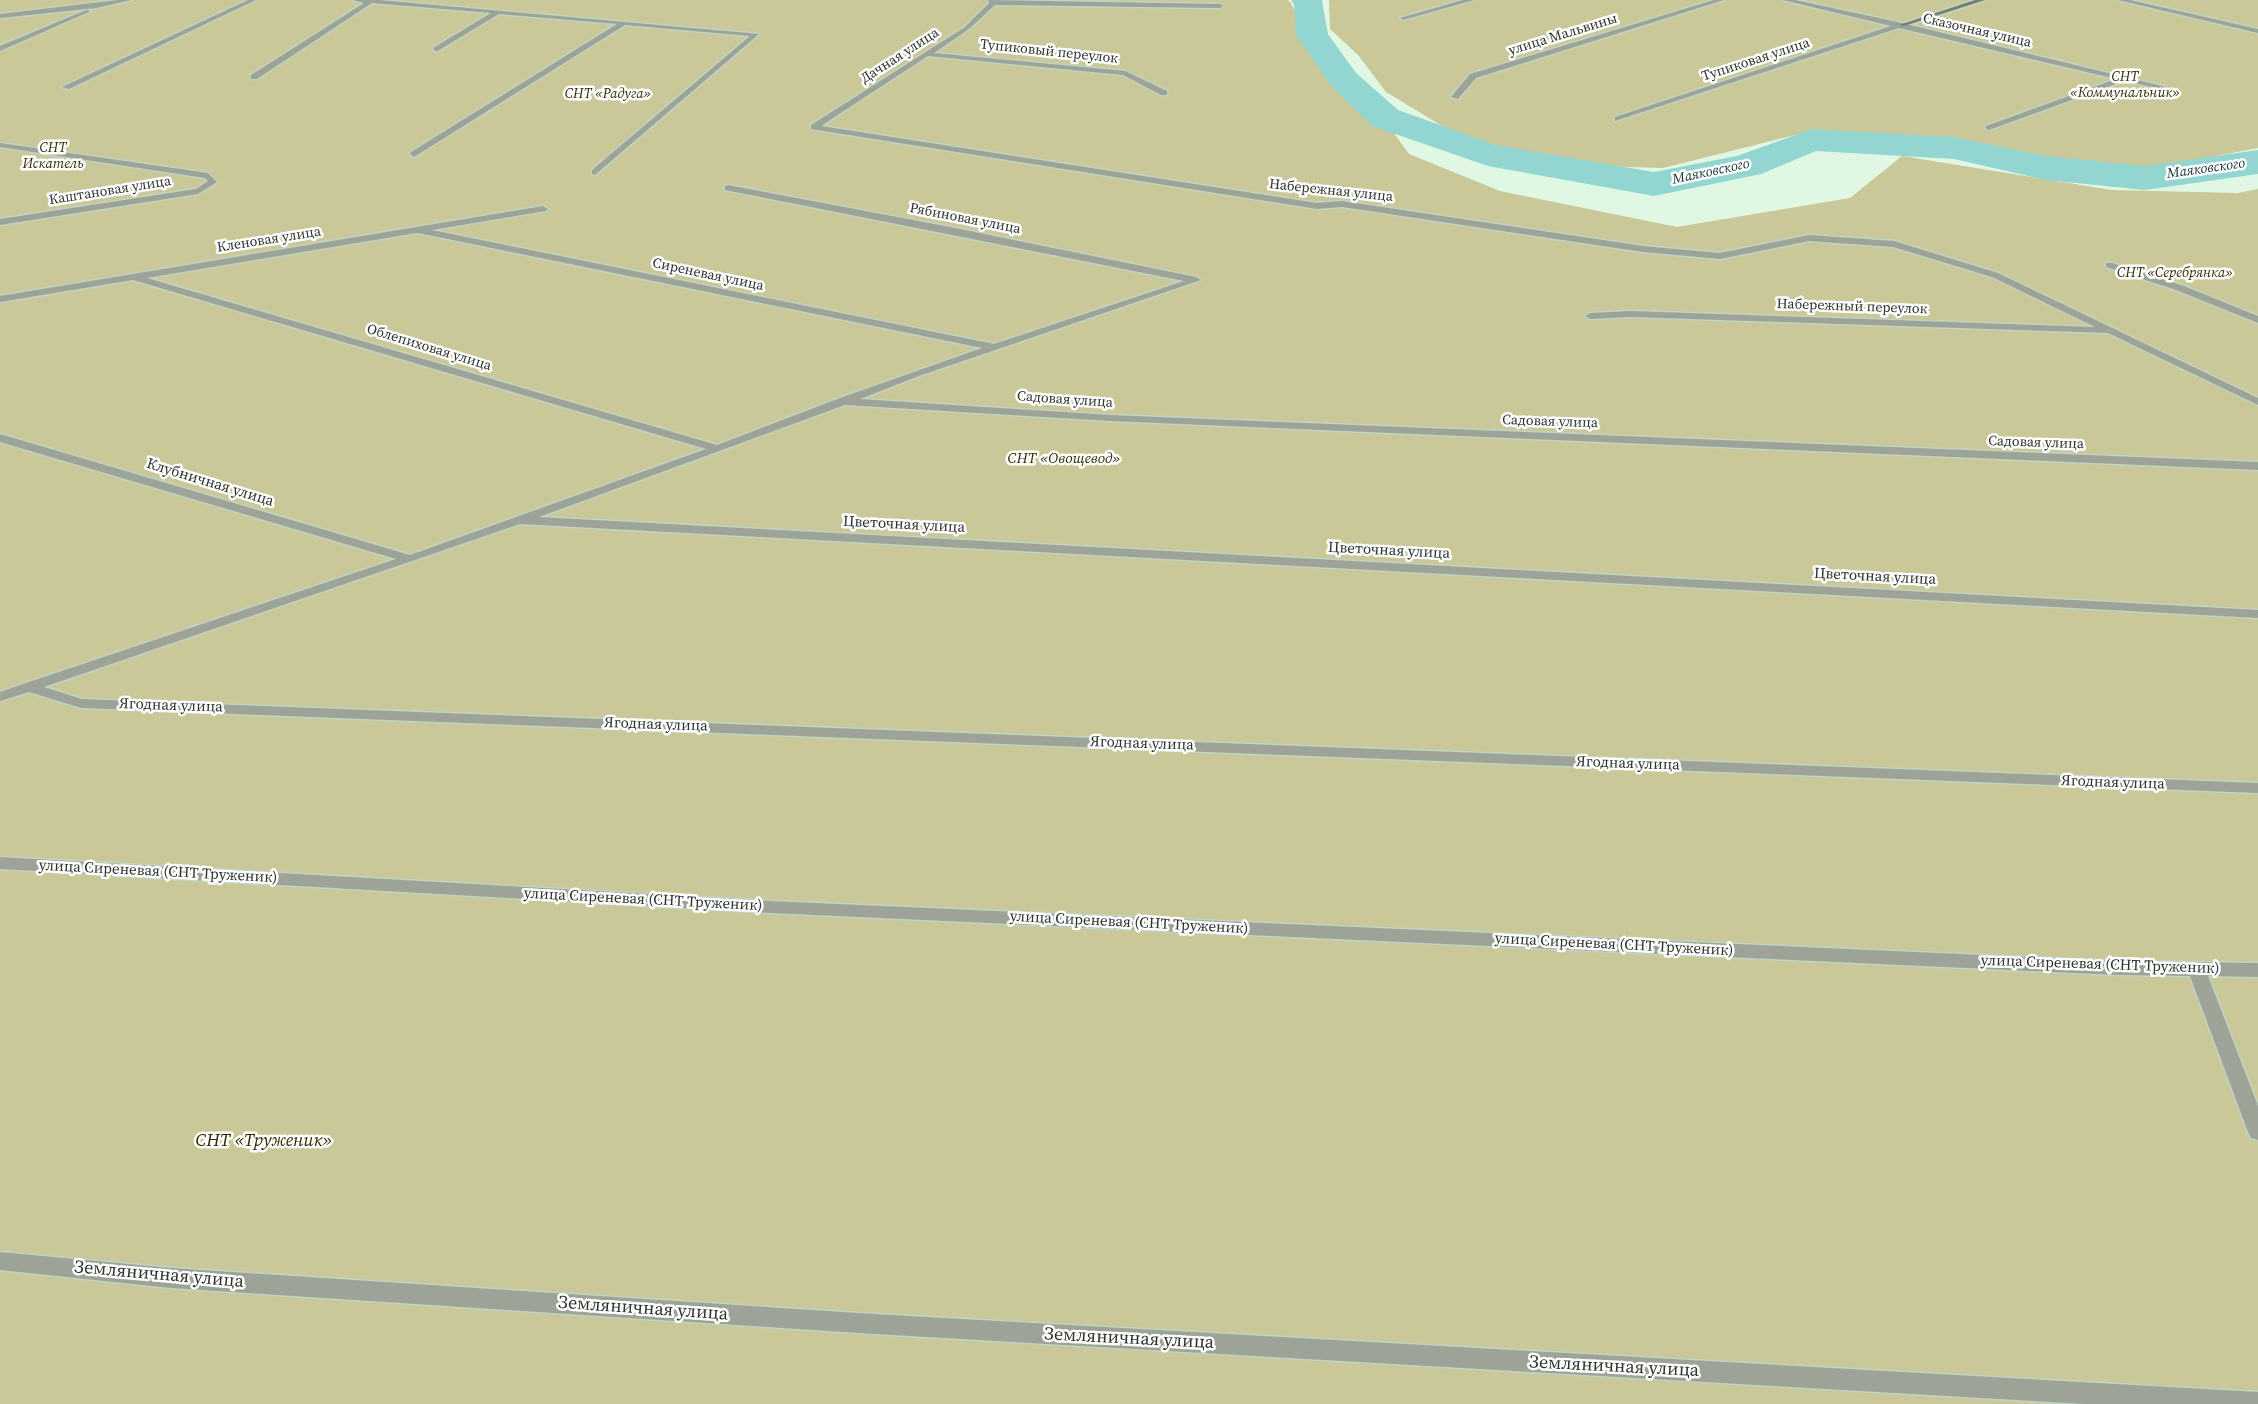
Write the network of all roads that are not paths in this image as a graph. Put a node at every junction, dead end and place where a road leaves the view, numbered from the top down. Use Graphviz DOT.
graph roads {
  1 [pos="129,0"];
  2 [pos="253,0"];
  3 [pos="356,0"];
  4 [pos="1471,0"];
  5 [pos="1721,0"];
  6 [pos="1786,0"];
  7 [pos="1982,0"];
  8 [pos="2121,0"];
  9 [pos="992,1"];
  10 [pos="370,2"];
  11 [pos="96,6"];
  12 [pos="1220,6"];
  13 [pos="498,12"];
  14 [pos="0,16"];
  15 [pos="1403,18"];
  16 [pos="622,24"];
  17 [pos="1902,26"];
  18 [pos="2258,31"];
  19 [pos="0,50"];
  20 [pos="436,50"];
  21 [pos="926,54"];
  22 [pos="255,77"];
  23 [pos="2124,78"];
  24 [pos="66,87"];
  25 [pos="2162,87"];
  26 [pos="1164,93"];
  27 [pos="1455,97"];
  28 [pos="1618,119"];
  29 [pos="814,128"];
  30 [pos="1989,128"];
  31 [pos="0,145"];
  32 [pos="414,154"];
  33 [pos="595,172"];
  34 [pos="728,188"];
  35 [pos="543,208"];
  36 [pos="0,222"];
  37 [pos="418,230"];
  38 [pos="2109,265"];
  39 [pos="131,276"];
  40 [pos="0,299"];
  41 [pos="1590,316"];
  42 [pos="2258,320"];
  43 [pos="2113,331"];
  44 [pos="992,347"];
  45 [pos="841,401"];
  46 [pos="2258,402"];
  47 [pos="0,438"];
  48 [pos="718,449"];
  49 [pos="2258,466"];
  50 [pos="519,520"];
  51 [pos="410,559"];
  52 [pos="2258,614"];
  53 [pos="28,687"];
  54 [pos="0,697"];
  55 [pos="2258,788"];
  56 [pos="0,863"];
  57 [pos="2196,968"];
  58 [pos="2258,970"];
  59 [pos="2258,1132"];
  60 [pos="0,1260"];
  61 [pos="2258,1403"];
  1 -- 11 [label="street"];
  2 -- 24 [label="street"];
  3 -- 10 [label="street"];
  4 -- 15 [label="street"];
  5 -- 27 [label="street, улица Мальвины"];
  6 -- 17 [label="street, Сказочная улица"];
  7 -- 17 [label="street"];
  8 -- 18 [label="street"];
  9 -- 12 [label="street"];
  9 -- 21 [label="street, Дачная улица"];
  10 -- 13 [label="street"];
  10 -- 22 [label="street"];
  11 -- 14 [label="street"];
  11 -- 19 [label="street"];
  13 -- 16 [label="street"];
  13 -- 20 [label="street"];
  16 -- 32 [label="street"];
  16 -- 33 [label="street"];
  17 -- 23 [label="street, Сказочная улица"];
  17 -- 28 [label="street, Тупиковая улица"];
  21 -- 26 [label="street, Тупиковый переулок"];
  21 -- 29 [label="street, Дачная улица"];
  23 -- 25 [label="street, Сказочная улица"];
  23 -- 30 [label="street"];
  29 -- 43 [label="street, Набережная улица"];
  31 -- 36 [label="street, Каштановая улица"];
  34 -- 44 [label="street, Рябиновая улица"];
  35 -- 37 [label="street, Кленовая улица"];
  37 -- 39 [label="street, Кленовая улица"];
  37 -- 44 [label="street, Сиреневая улица"];
  38 -- 42 [label="street"];
  39 -- 40 [label="street, Кленовая улица"];
  39 -- 48 [label="street, Облепиховая улица"];
  41 -- 43 [label="street, Набережный переулок"];
  43 -- 46 [label="street, Набережная улица"];
  44 -- 45 [label="street"];
  45 -- 48 [label="street"];
  45 -- 49 [label="street, Садовая улица"];
  47 -- 51 [label="street, Клубничная улица"];
  48 -- 50 [label="street"];
  50 -- 51 [label="street"];
  50 -- 52 [label="street, Цветочная улица"];
  51 -- 53 [label="street"];
  53 -- 54 [label="street"];
  53 -- 55 [label="street, Ягодная улица"];
  56 -- 57 [label="street, улица Сиреневая (СНТ Труженик)"];
  57 -- 58 [label="street, улица Сиреневая (СНТ Труженик)"];
  57 -- 59 [label="street"];
  60 -- 61 [label="street, Земляничная улица"];
}
